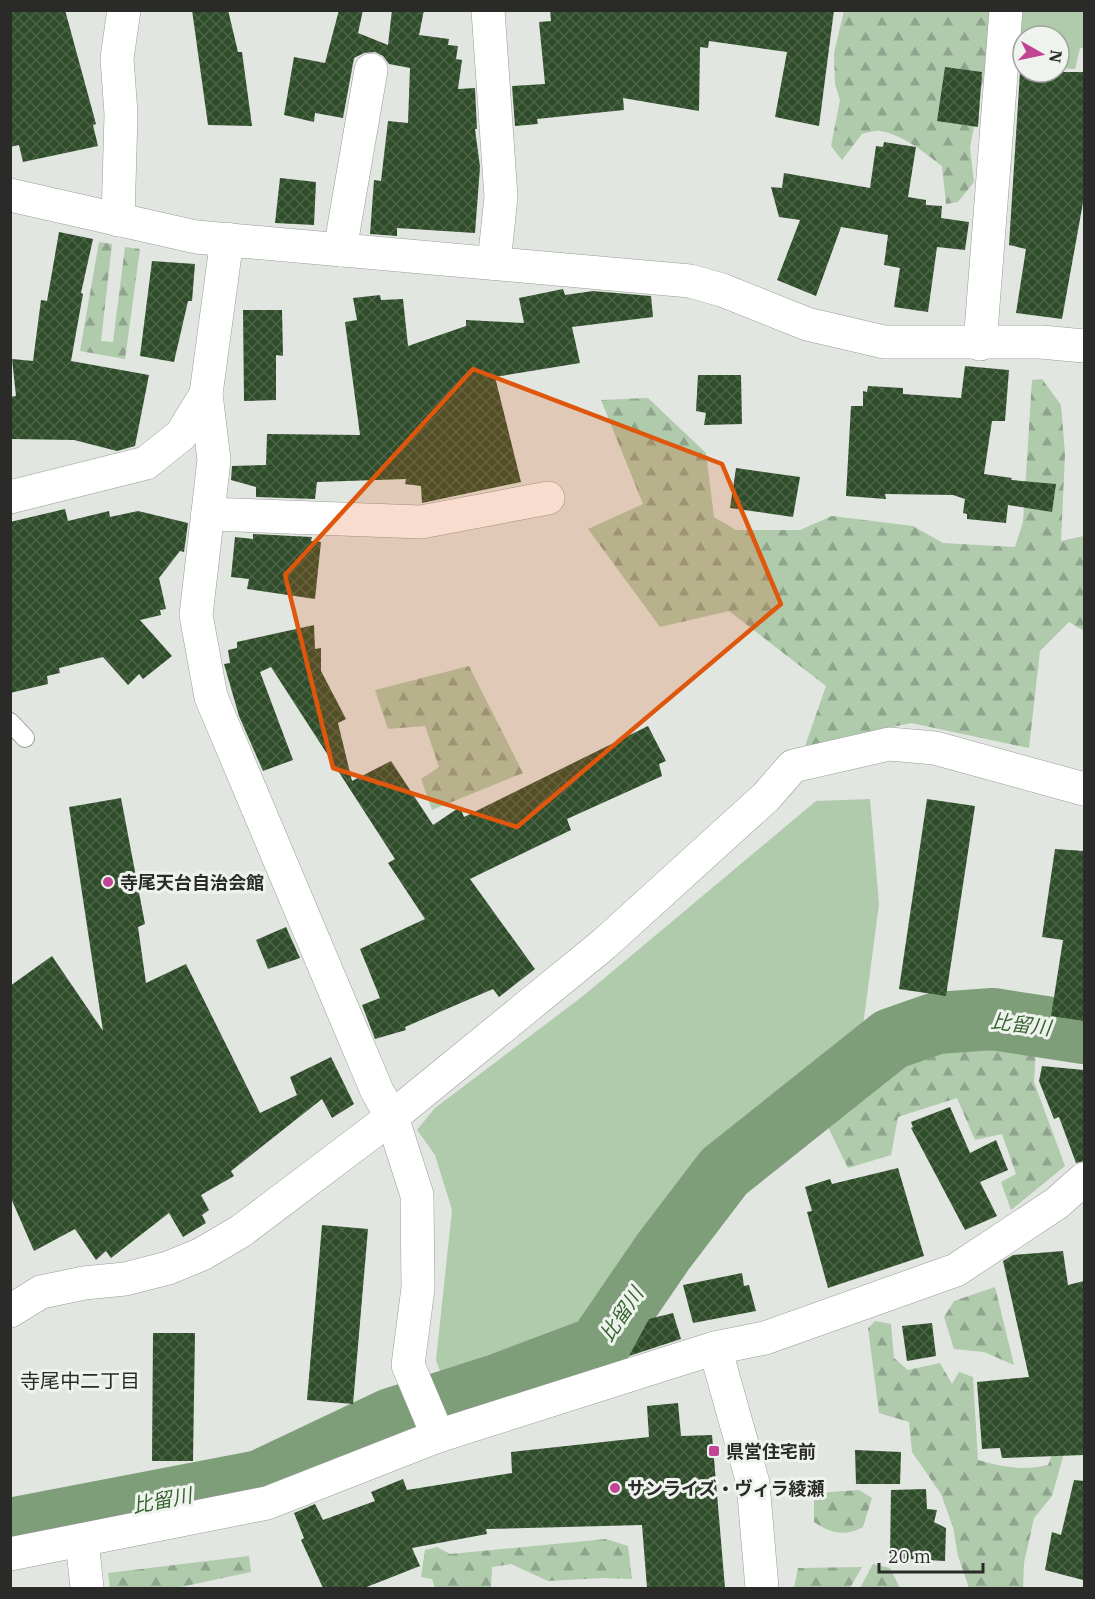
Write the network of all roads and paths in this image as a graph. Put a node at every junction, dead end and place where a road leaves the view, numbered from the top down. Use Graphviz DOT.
graph roads {
  1 [pos="124,10"];
  2 [pos="488,10"];
  3 [pos="1006,10"];
  4 [pos="371,70"];
  5 [pos="10,195"];
  6 [pos="118,220"];
  7 [pos="227,239"];
  8 [pos="340,250"];
  9 [pos="494,263"];
  10 [pos="980,344"];
  11 [pos="1084,344"];
  12 [pos="206,394"];
  13 [pos="10,497"];
  14 [pos="548,498"];
  15 [pos="208,514"];
  16 [pos="10,722"];
  17 [pos="25,738"];
  18 [pos="1084,789"];
  19 [pos="392,1117"];
  20 [pos="1083,1184"];
  21 [pos="10,1311"];
  22 [pos="715,1348"];
  23 [pos="436,1432"];
  24 [pos="82,1540"];
  25 [pos="10,1554"];
  26 [pos="87,1588"];
  27 [pos="762,1588"];
  1 -- 6 [label="street"];
  2 -- 9 [label="street"];
  3 -- 10 [label="street"];
  4 -- 8 [label="street"];
  5 -- 6 [label="street"];
  6 -- 7 [label="street"];
  7 -- 8 [label="street"];
  7 -- 12 [label="street"];
  8 -- 9 [label="street"];
  9 -- 10 [label="street"];
  10 -- 11 [label="street"];
  12 -- 13 [label="street"];
  12 -- 15 [label="street"];
  14 -- 15 [label="street"];
  15 -- 19 [label="street"];
  16 -- 17 [label="lane"];
  18 -- 19 [label="street"];
  19 -- 21 [label="street"];
  19 -- 23 [label="street"];
  20 -- 22 [label="street"];
  22 -- 23 [label="street"];
  22 -- 27 [label="street"];
  23 -- 24 [label="street"];
  24 -- 25 [label="street"];
  24 -- 26 [label="street"];
}
